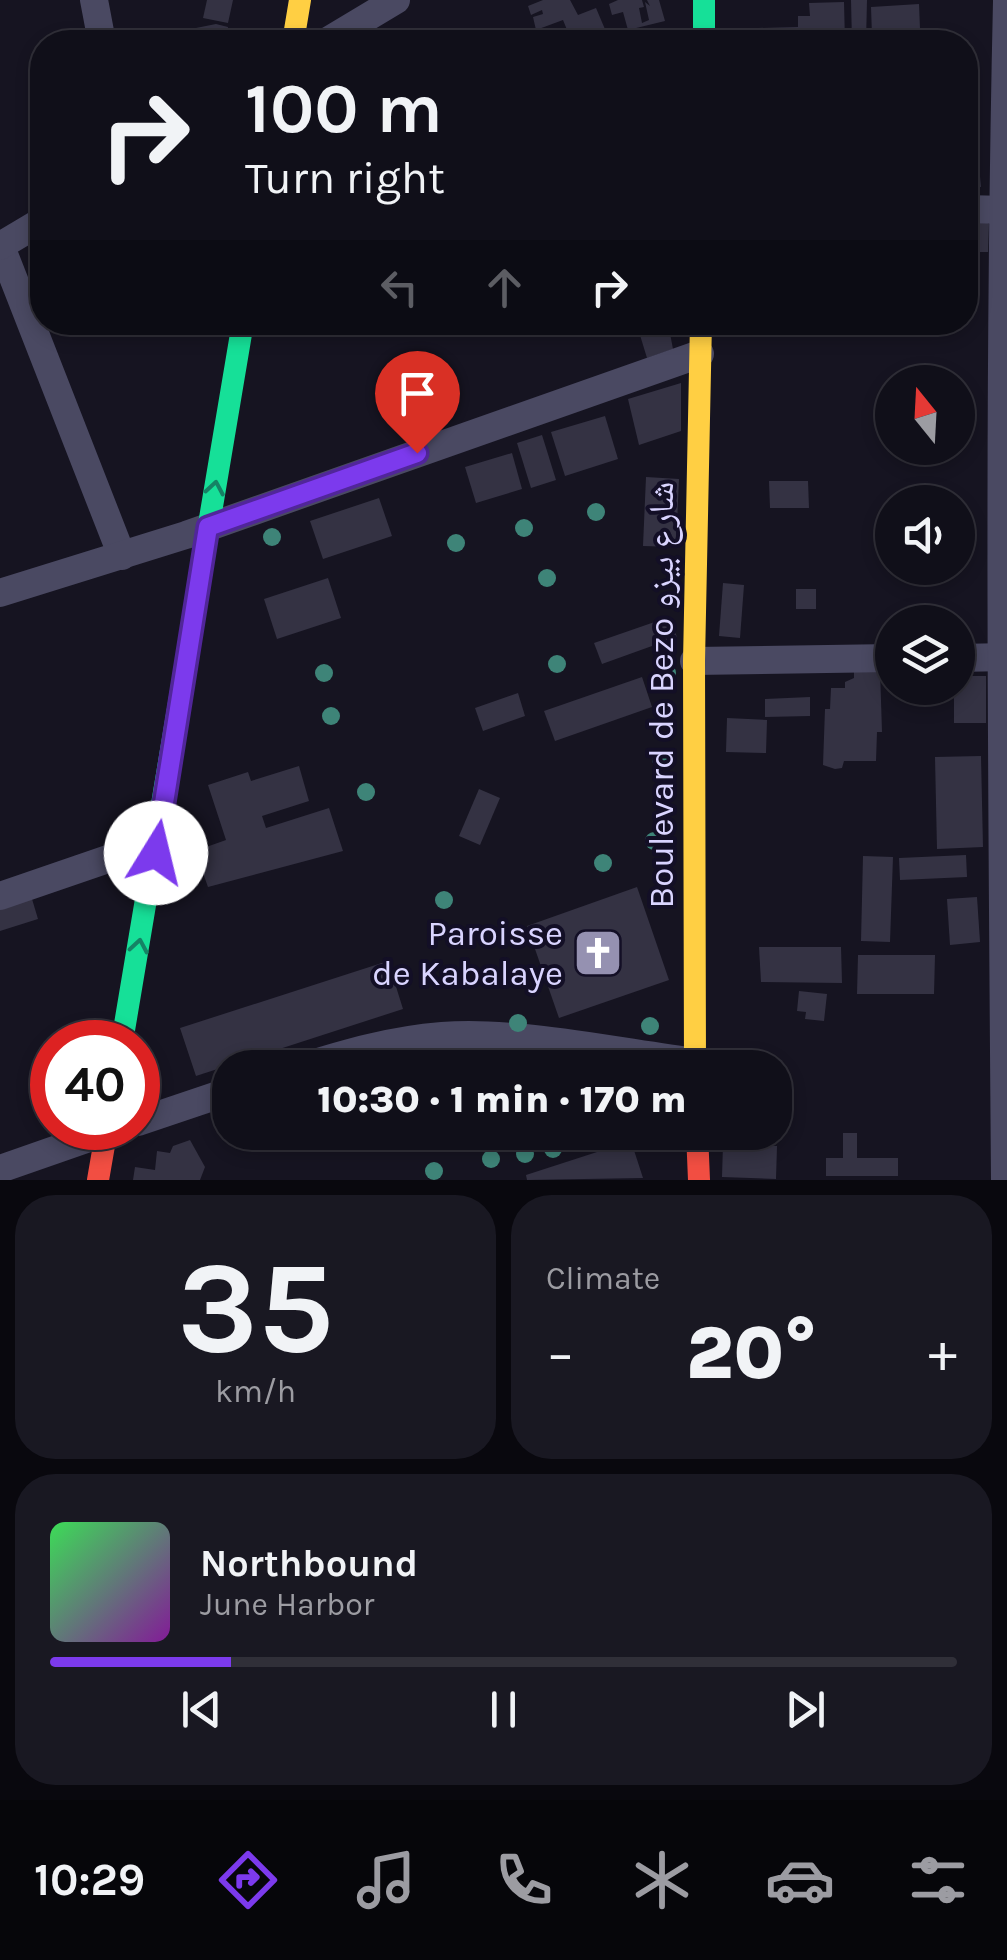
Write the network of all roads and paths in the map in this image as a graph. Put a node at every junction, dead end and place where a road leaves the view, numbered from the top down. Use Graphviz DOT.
graph roads {
  1 [pos="94,0"];
  2 [pos="277,0"];
  3 [pos="300,0"];
  4 [pos="396,0"];
  5 [pos="704,0"];
  6 [pos="1007,2"];
  7 [pos="100,30"];
  8 [pos="273,30"];
  9 [pos="295,30"];
  10 [pos="346,30"];
  11 [pos="704,30"];
  12 [pos="978,209"];
  13 [pos="1004,210"];
  14 [pos="30,229"];
  15 [pos="0,245"];
  16 [pos="30,321"];
  17 [pos="35,335"];
  18 [pos="221,335"];
  19 [pos="240,335"];
  20 [pos="700,335"];
  21 [pos="700,354"];
  22 [pos="197,531"];
  23 [pos="122,556"];
  24 [pos="0,594"];
  25 [pos="1004,657"];
  26 [pos="875,658"];
  27 [pos="975,658"];
  28 [pos="694,661"];
  29 [pos="137,848"];
  30 [pos="0,896"];
  31 [pos="106,1020"];
  32 [pos="125,1020"];
  33 [pos="359,1050"];
  34 [pos="592,1050"];
  35 [pos="695,1050"];
  36 [pos="212,1096"];
  37 [pos="160,1114"];
  38 [pos="50,1150"];
  39 [pos="92,1150"];
  40 [pos="100,1150"];
  41 [pos="698,1150"];
  42 [pos="0,1169"];
  43 [pos="78,1180"];
  44 [pos="98,1180"];
  45 [pos="699,1180"];
  46 [pos="1005,1180"];
  1 -- 7 [label="street"];
  2 -- 8 [label="street"];
  3 -- 9 [label="street"];
  4 -- 10 [label="street"];
  5 -- 11 [label="street"];
  6 -- 13 [label="street"];
  12 -- 13 [label="street"];
  13 -- 25 [label="street"];
  14 -- 15 [label="street"];
  15 -- 16 [label="street"];
  17 -- 23 [label="street"];
  18 -- 22 [label="street"];
  22 -- 19 [label="street, one-way"];
  20 -- 21 [label="street, Boulevard de Bezo شارع بيزو"];
  21 -- 22 [label="street"];
  21 -- 28 [label="street, Boulevard de Bezo شارع بيزو"];
  22 -- 23 [label="street"];
  22 -- 29 [label="street"];
  32 -- 22 [label="street, one-way"];
  23 -- 24 [label="street"];
  25 -- 27 [label="street"];
  25 -- 46 [label="street"];
  26 -- 28 [label="street"];
  28 -- 35 [label="street, Boulevard de Bezo شارع بيزو"];
  29 -- 30 [label="street"];
  29 -- 31 [label="street"];
  33 -- 34 [label="street"];
  36 -- 37 [label="street"];
  38 -- 42 [label="street"];
  39 -- 43 [label="street"];
  40 -- 44 [label="street"];
  41 -- 45 [label="street"];
}
